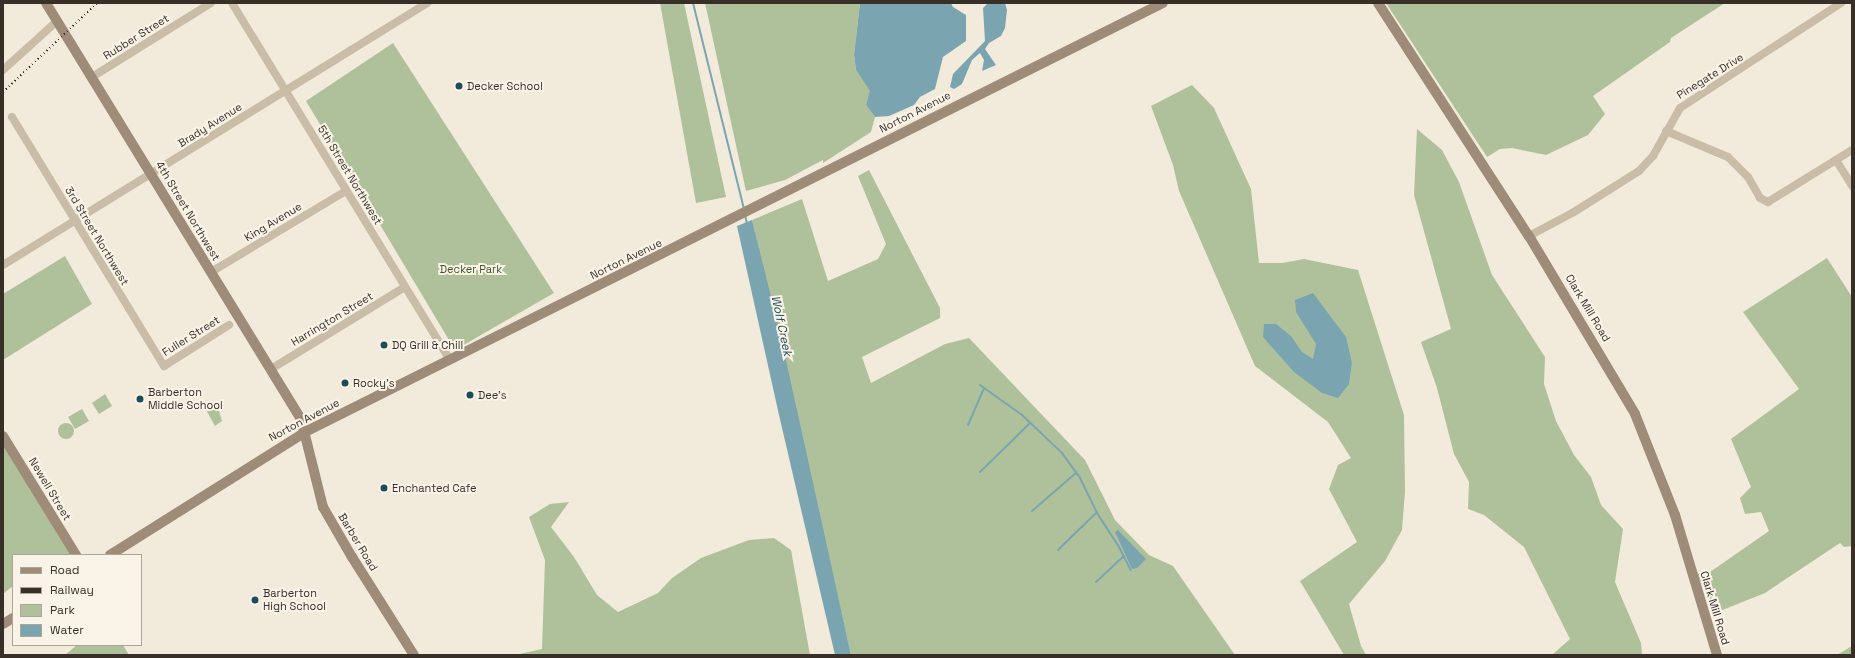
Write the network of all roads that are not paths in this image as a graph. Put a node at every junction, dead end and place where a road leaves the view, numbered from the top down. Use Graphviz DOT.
graph roads {
  1 [pos="46,3"];
  2 [pos="211,3"];
  3 [pos="232,3"];
  4 [pos="428,3"];
  5 [pos="1163,3"];
  6 [pos="1378,3"];
  7 [pos="1841,3"];
  8 [pos="57,21"];
  9 [pos="3,70"];
  10 [pos="92,77"];
  11 [pos="286,91"];
  12 [pos="12,117"];
  13 [pos="1666,131"];
  14 [pos="1852,150"];
  15 [pos="1836,160"];
  16 [pos="152,175"];
  17 [pos="1852,186"];
  18 [pos="346,191"];
  19 [pos="75,222"];
  20 [pos="1529,236"];
  21 [pos="3,265"];
  22 [pos="211,272"];
  23 [pos="405,287"];
  24 [pos="229,325"];
  25 [pos="449,359"];
  26 [pos="164,366"];
  27 [pos="271,369"];
  28 [pos="305,432"];
  29 [pos="3,436"];
  30 [pos="75,554"];
  31 [pos="112,554"];
  32 [pos="12,619"];
  33 [pos="3,624"];
  34 [pos="414,655"];
  35 [pos="1717,655"];
  1 -- 8 [label="main road, 4th Street Northwest"];
  2 -- 10 [label="street, Rubber Street"];
  3 -- 11 [label="street, 5th Street Northwest"];
  4 -- 11 [label="street, Brady Avenue"];
  5 -- 25 [label="main road, Norton Avenue"];
  6 -- 20 [label="main road, Clark Mill Road"];
  7 -- 13 [label="street, Pinegate Drive"];
  8 -- 9 [label="street"];
  8 -- 10 [label="main road, 4th Street Northwest"];
  10 -- 16 [label="main road, 4th Street Northwest"];
  11 -- 16 [label="street, Brady Avenue"];
  11 -- 18 [label="street, 5th Street Northwest"];
  12 -- 19 [label="street, 3rd Street Northwest"];
  13 -- 15 [label="street"];
  13 -- 20 [label="street, Pinegate Drive"];
  14 -- 15 [label="street"];
  15 -- 17 [label="street"];
  16 -- 19 [label="street, Brady Avenue"];
  16 -- 22 [label="main road, 4th Street Northwest"];
  18 -- 22 [label="street, King Avenue"];
  18 -- 23 [label="street, 5th Street Northwest"];
  19 -- 21 [label="street, Brady Avenue"];
  19 -- 26 [label="street, 3rd Street Northwest"];
  20 -- 35 [label="main road, Clark Mill Road"];
  22 -- 27 [label="main road, 4th Street Northwest"];
  23 -- 25 [label="street, 5th Street Northwest"];
  23 -- 27 [label="street, Harrington Street"];
  24 -- 26 [label="street, Fuller Street"];
  25 -- 28 [label="main road, Norton Avenue"];
  27 -- 28 [label="main road, 4th Street Northwest"];
  28 -- 31 [label="main road, Norton Avenue"];
  28 -- 34 [label="main road, Barber Road"];
  29 -- 30 [label="main road, Newell Street"];
  32 -- 33 [label="main road"];
}
